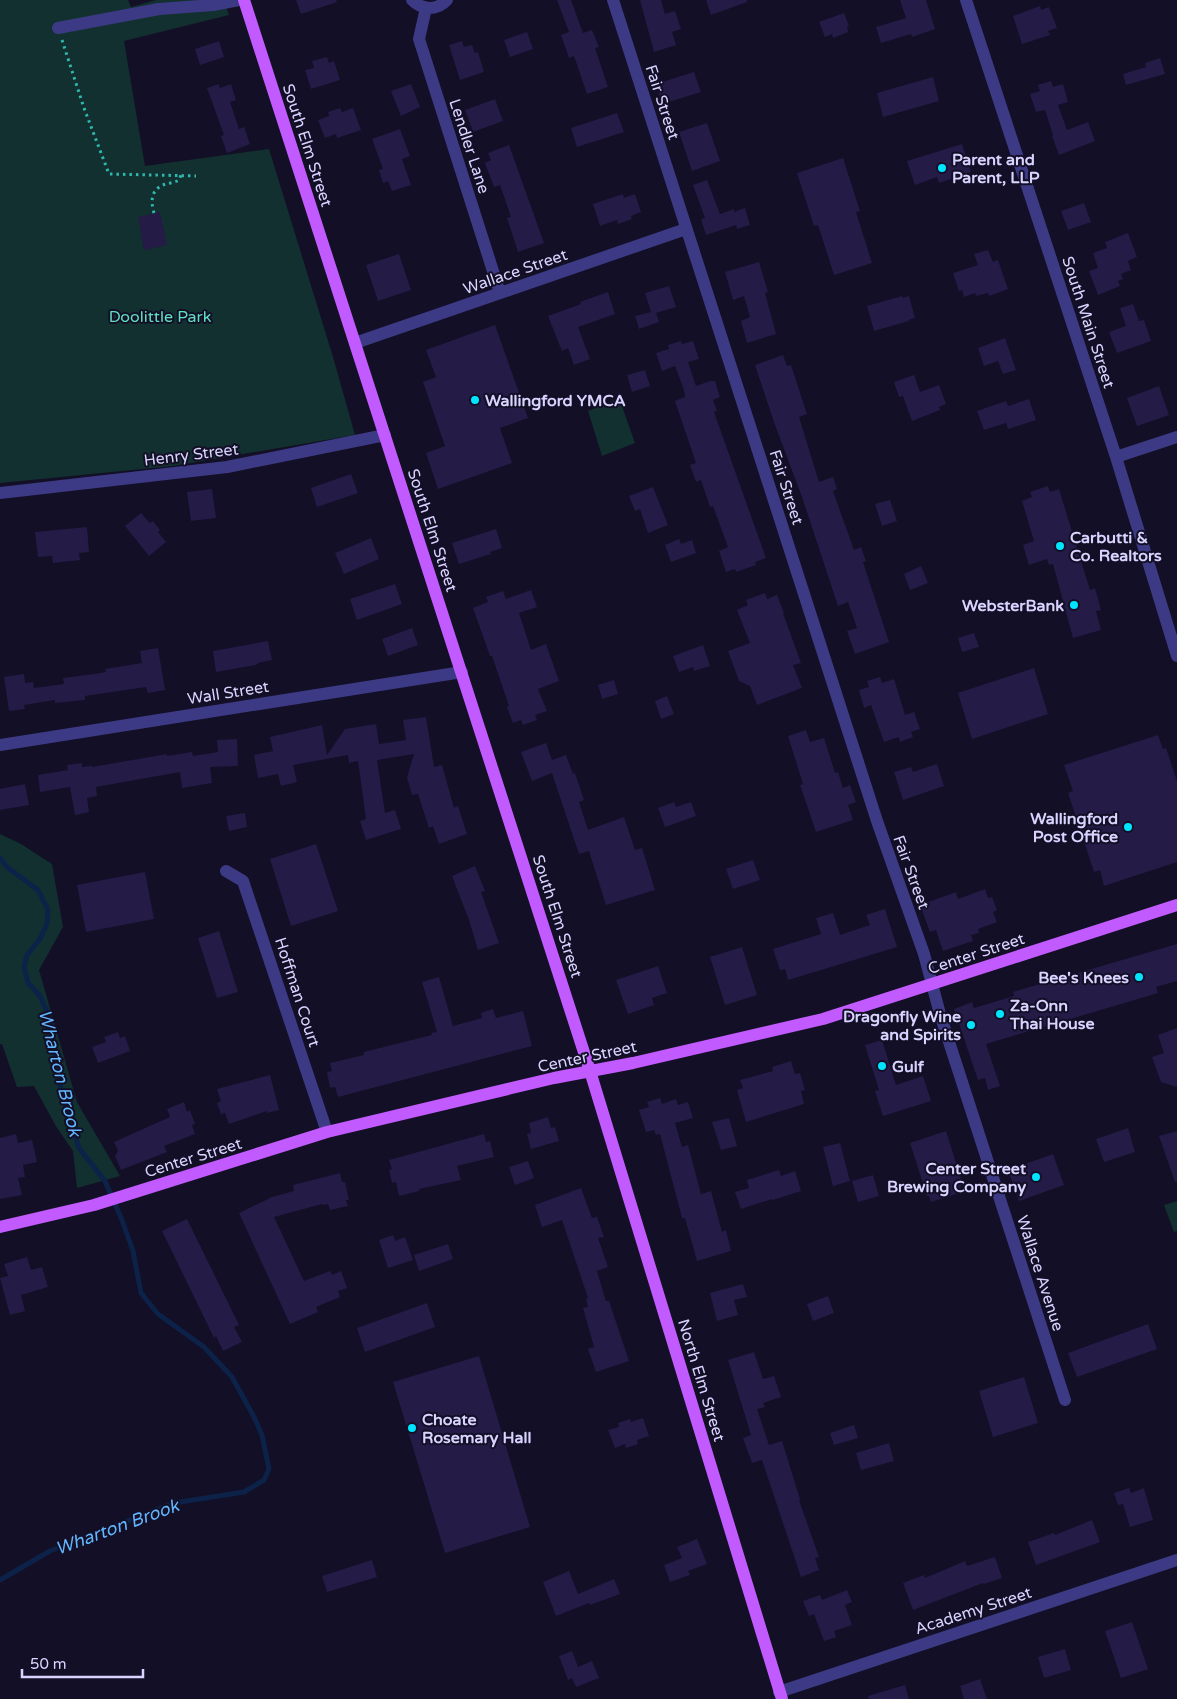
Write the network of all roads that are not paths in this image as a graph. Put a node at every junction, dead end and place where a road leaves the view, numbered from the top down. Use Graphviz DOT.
graph roads {
  1 [pos="239,0"];
  2 [pos="244,0"];
  3 [pos="412,0"];
  4 [pos="447,0"];
  5 [pos="613,0"];
  6 [pos="966,0"];
  7 [pos="426,8"];
  8 [pos="58,28"];
  9 [pos="686,229"];
  10 [pos="500,293"];
  11 [pos="355,343"];
  12 [pos="385,435"];
  13 [pos="1177,437"];
  14 [pos="1116,457"];
  15 [pos="0,493"];
  16 [pos="1177,656"];
  17 [pos="462,672"];
  18 [pos="0,745"];
  19 [pos="226,871"];
  20 [pos="1177,906"];
  21 [pos="932,984"];
  22 [pos="590,1071"];
  23 [pos="327,1132"];
  24 [pos="0,1227"];
  25 [pos="1065,1400"];
  26 [pos="1177,1560"];
  27 [pos="780,1695"];
  1 -- 8 [label="street"];
  2 -- 11 [label="main road, South Elm Street"];
  3 -- 7 [label="street"];
  4 -- 7 [label="street"];
  5 -- 9 [label="street, Fair Street"];
  6 -- 14 [label="street, South Main Street"];
  7 -- 10 [label="street, Lendler Lane"];
  9 -- 10 [label="street, Wallace Street"];
  9 -- 21 [label="street, Fair Street"];
  10 -- 11 [label="street, Wallace Street"];
  11 -- 12 [label="main road, South Elm Street"];
  12 -- 15 [label="street, Henry Street"];
  12 -- 17 [label="main road, South Elm Street"];
  13 -- 14 [label="street"];
  14 -- 16 [label="street, South Main Street"];
  17 -- 18 [label="street, Wall Street"];
  17 -- 22 [label="main road, South Elm Street"];
  19 -- 23 [label="street, Hoffman Court"];
  20 -- 21 [label="main road, Center Street"];
  21 -- 22 [label="main road, Center Street"];
  21 -- 25 [label="street, Wallace Avenue"];
  22 -- 23 [label="main road, Center Street"];
  22 -- 27 [label="main road, North Elm Street"];
  23 -- 24 [label="main road, Center Street"];
  26 -- 27 [label="street, Academy Street"];
}
